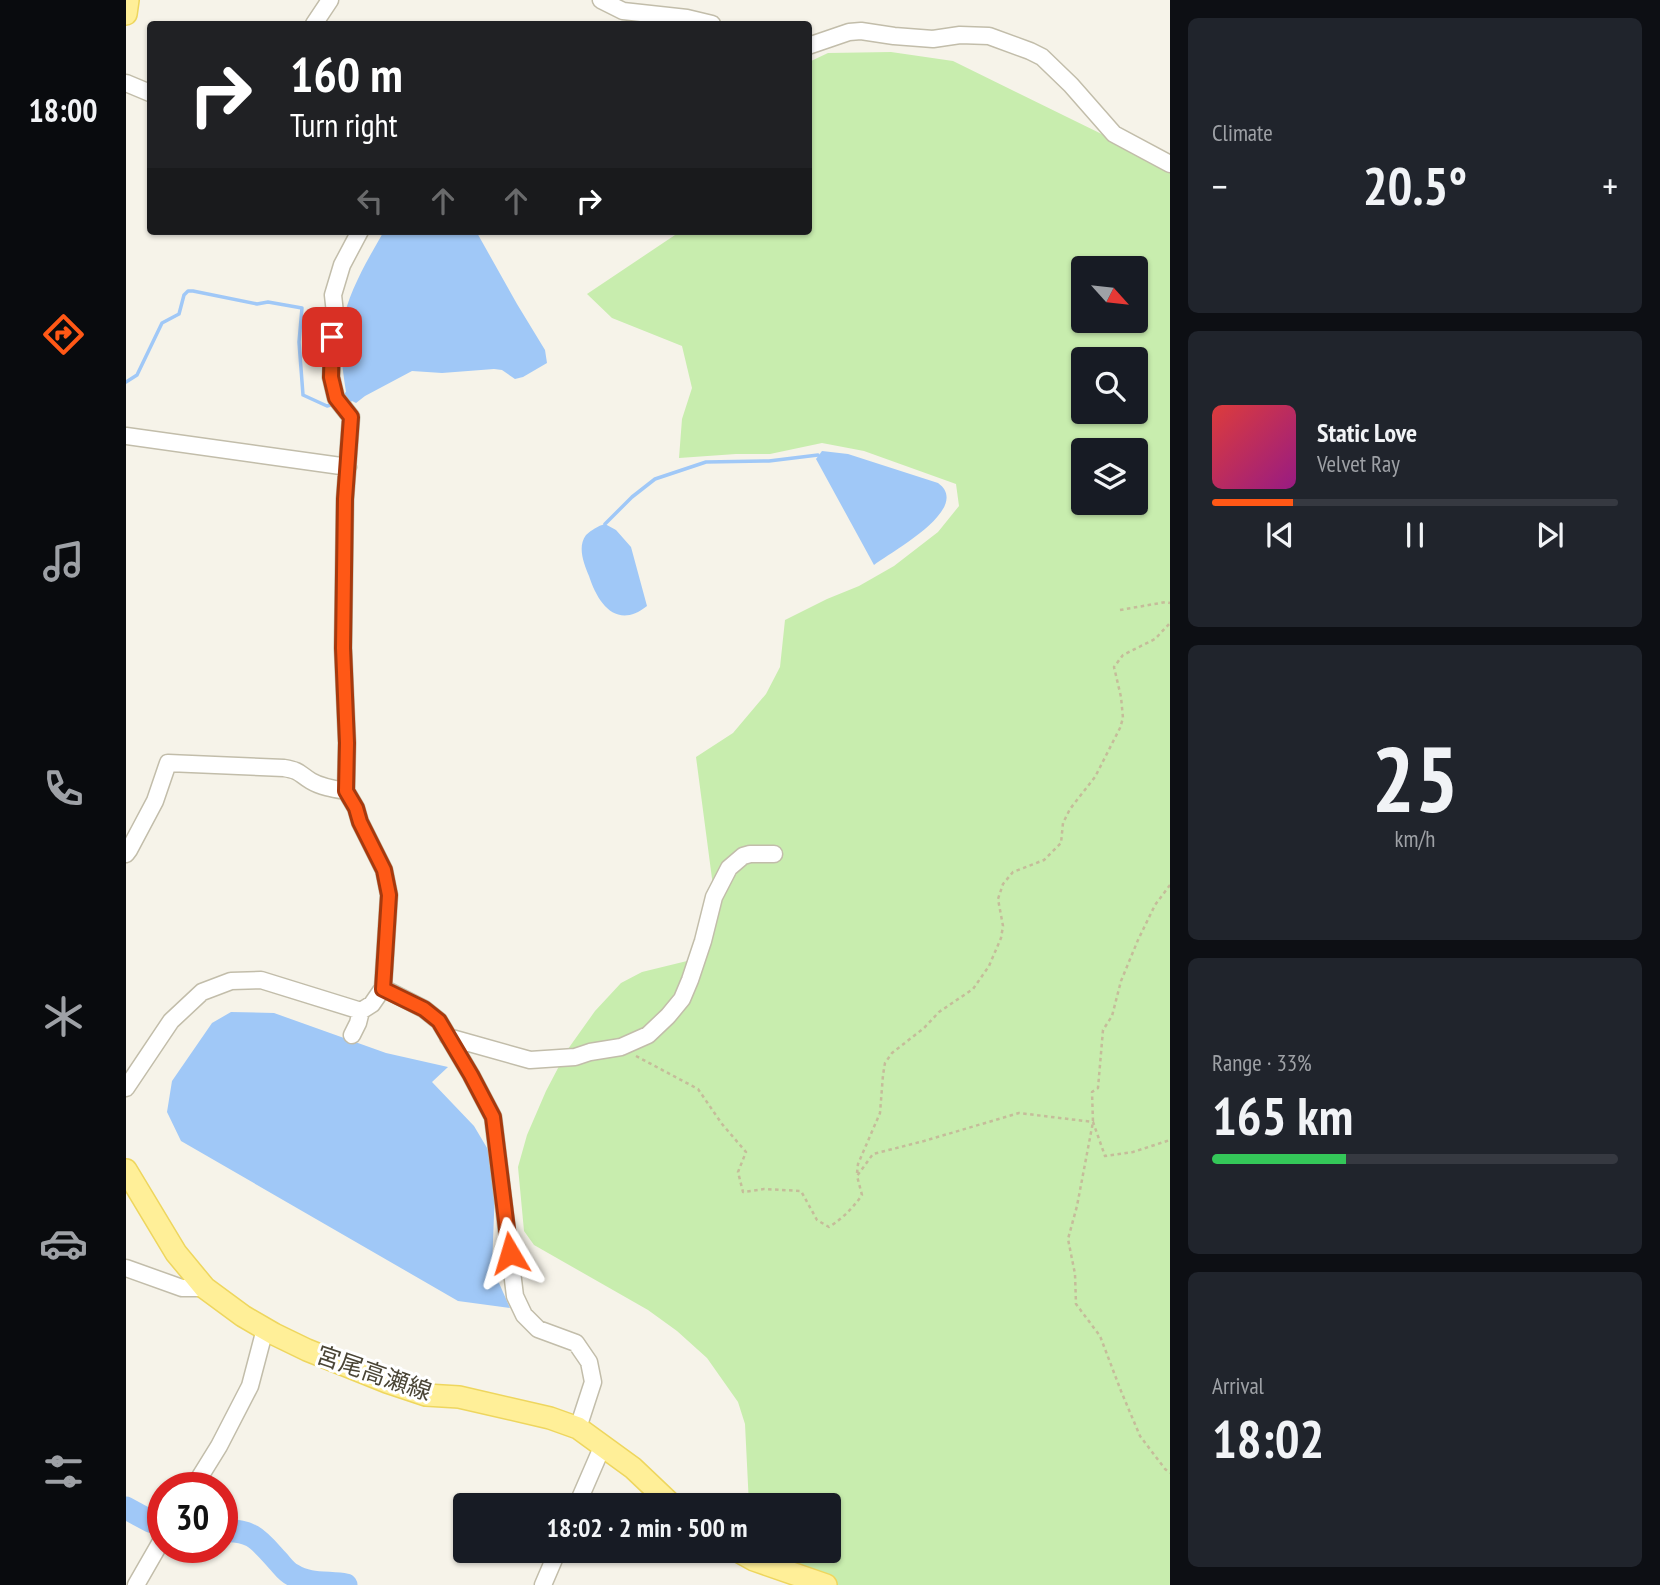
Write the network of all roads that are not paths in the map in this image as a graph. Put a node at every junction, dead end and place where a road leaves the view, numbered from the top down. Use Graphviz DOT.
graph roads {
  1 [pos="128,0"];
  2 [pos="330,0"];
  3 [pos="601,0"];
  4 [pos="126,14"];
  5 [pos="316,21"];
  6 [pos="700,21"];
  7 [pos="812,45"];
  8 [pos="126,83"];
  9 [pos="147,92"];
  10 [pos="1170,164"];
  11 [pos="358,235"];
  12 [pos="126,436"];
  13 [pos="348,467"];
  14 [pos="346,791"];
  15 [pos="126,854"];
  16 [pos="774,855"];
  17 [pos="383,989"];
  18 [pos="360,1011"];
  19 [pos="352,1035"];
  20 [pos="448,1037"];
  21 [pos="126,1088"];
  22 [pos="126,1170"];
  23 [pos="126,1268"];
  24 [pos="205,1288"];
  25 [pos="265,1329"];
  26 [pos="578,1428"];
  27 [pos="603,1445"];
  28 [pos="203,1472"];
  29 [pos="582,1493"];
  30 [pos="659,1493"];
  31 [pos="149,1563"];
  32 [pos="552,1563"];
  33 [pos="763,1563"];
  34 [pos="136,1585"];
  35 [pos="543,1585"];
  36 [pos="826,1585"];
  1 -- 4 [label="main road"];
  2 -- 5 [label="street"];
  3 -- 6 [label="street"];
  7 -- 10 [label="street"];
  8 -- 9 [label="street"];
  11 -- 13 [label="street"];
  12 -- 13 [label="street"];
  13 -- 14 [label="street"];
  14 -- 15 [label="street"];
  14 -- 17 [label="street"];
  16 -- 20 [label="street"];
  17 -- 18 [label="street"];
  17 -- 20 [label="street"];
  18 -- 19 [label="street"];
  18 -- 21 [label="street"];
  20 -- 26 [label="street"];
  22 -- 24 [label="main road, 宮尾高瀬線"];
  23 -- 24 [label="street"];
  24 -- 25 [label="main road, 宮尾高瀬線"];
  25 -- 26 [label="main road, 宮尾高瀬線"];
  25 -- 28 [label="street"];
  26 -- 27 [label="main road, 宮尾高瀬線"];
  27 -- 29 [label="street"];
  27 -- 30 [label="main road, 宮尾高瀬線"];
  31 -- 34 [label="street"];
  32 -- 35 [label="street"];
  33 -- 36 [label="main road"];
}
